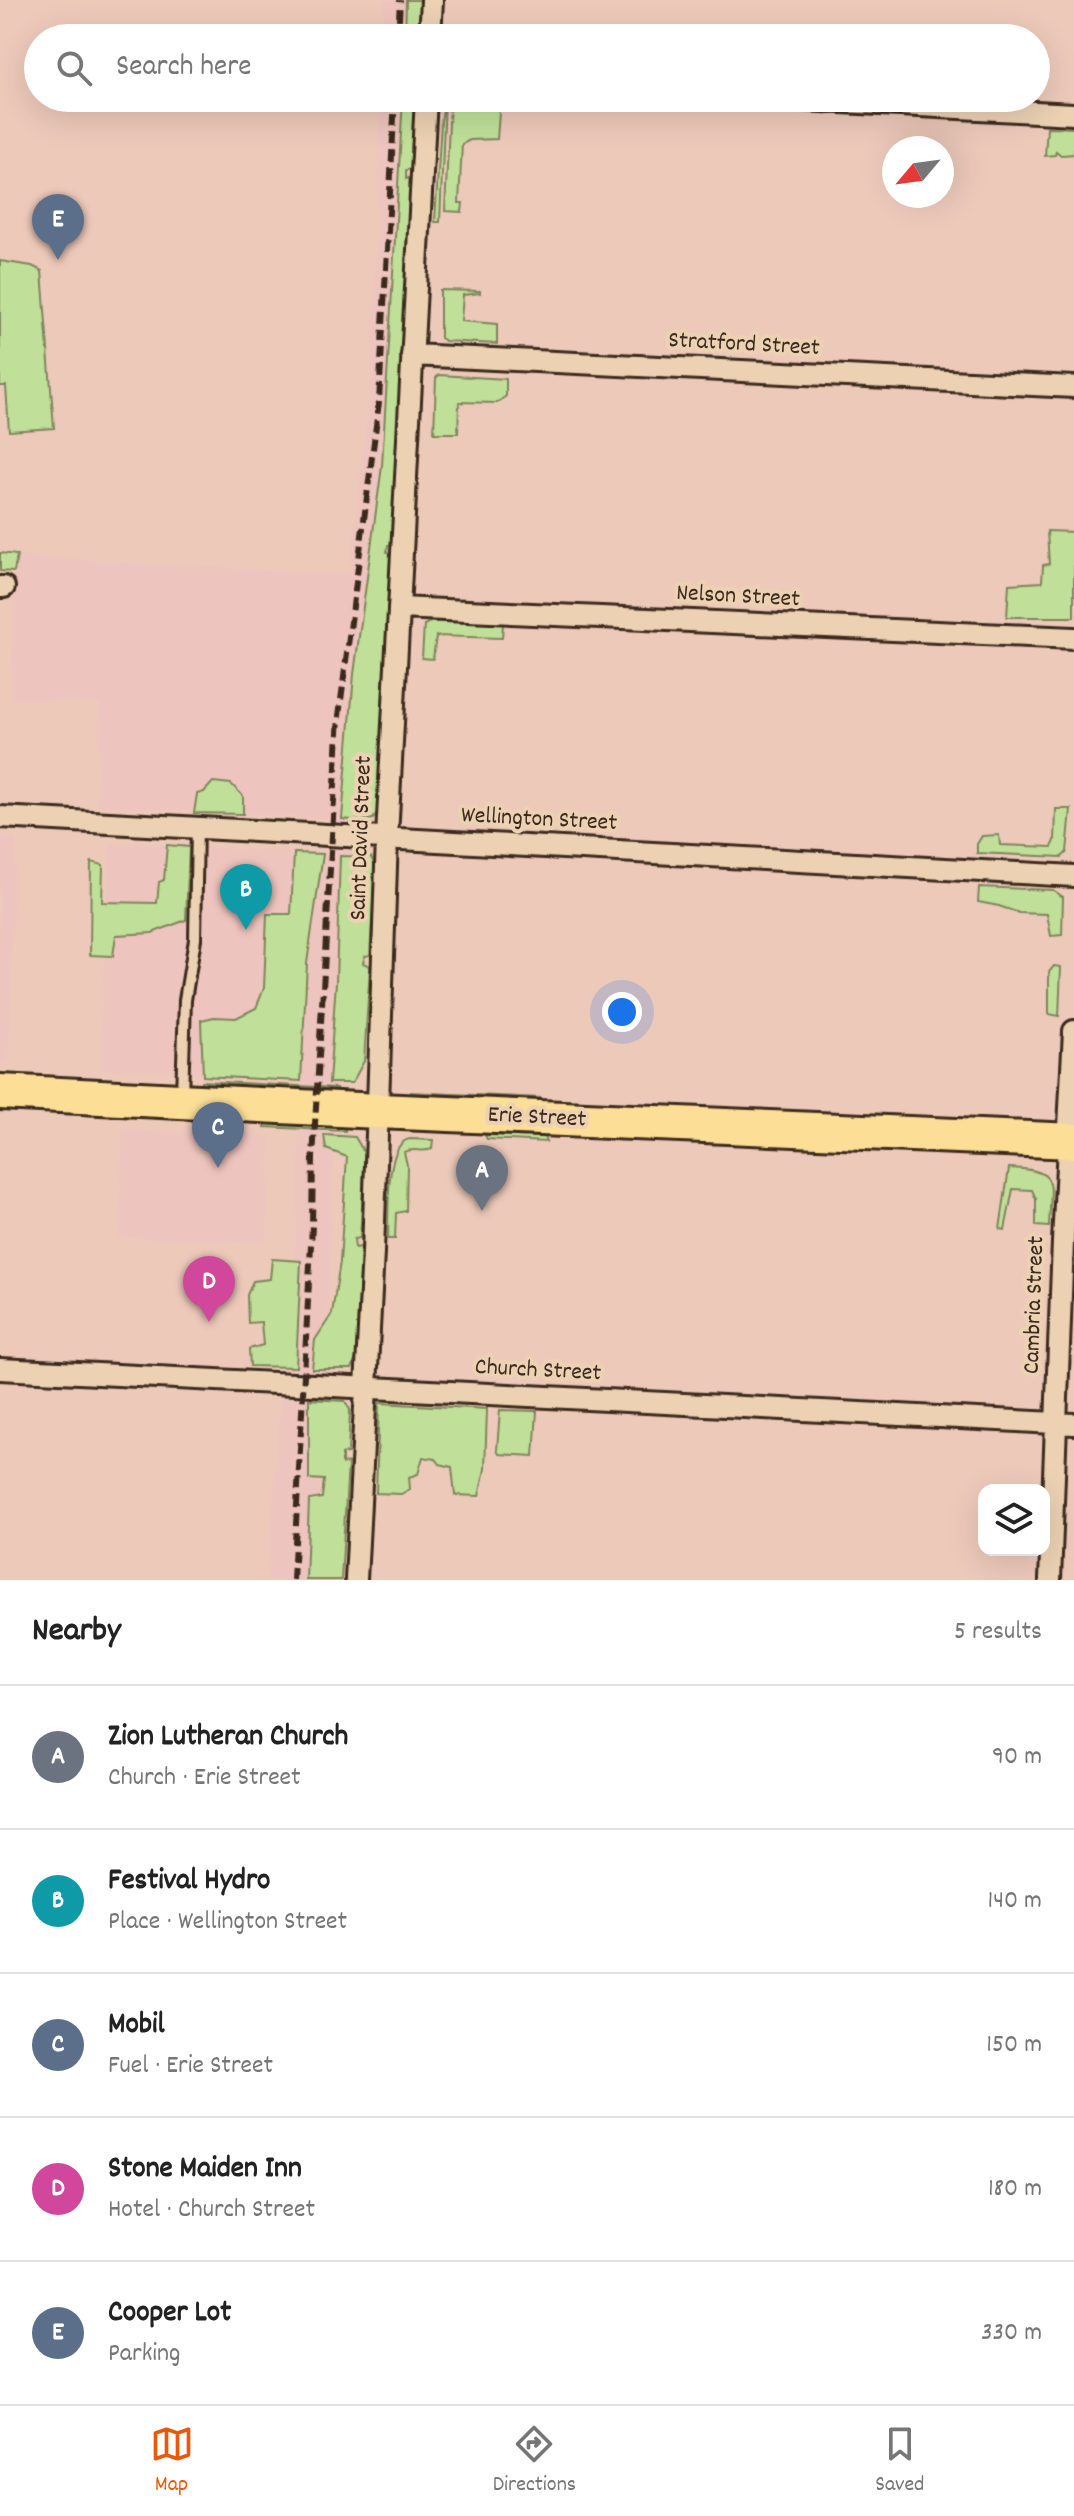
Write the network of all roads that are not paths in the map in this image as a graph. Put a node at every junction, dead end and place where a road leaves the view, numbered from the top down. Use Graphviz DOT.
graph roads {
  1 [pos="432,0"];
  2 [pos="431,24"];
  3 [pos="425,112"];
  4 [pos="1035,112"];
  5 [pos="1074,114"];
  6 [pos="412,355"];
  7 [pos="1074,387"];
  8 [pos="399,608"];
  9 [pos="1074,638"];
  10 [pos="0,817"];
  11 [pos="197,827"];
  12 [pos="387,837"];
  13 [pos="1074,876"];
  14 [pos="1074,1031"];
  15 [pos="0,1092"];
  16 [pos="181,1102"];
  17 [pos="378,1111"];
  18 [pos="1071,1141"];
  19 [pos="0,1369"];
  20 [pos="365,1389"];
  21 [pos="1065,1424"];
  22 [pos="356,1580"];
  23 [pos="1050,1580"];
  1 -- 2 [label="street"];
  3 -- 6 [label="street, Saint David Street"];
  4 -- 5 [label="street"];
  6 -- 7 [label="street, Stratford Street"];
  6 -- 8 [label="street, Saint David Street"];
  8 -- 9 [label="street, Nelson Street"];
  8 -- 12 [label="street, Saint David Street"];
  10 -- 11 [label="street, Wellington Street"];
  11 -- 12 [label="street, Wellington Street"];
  11 -- 16 [label="lane"];
  12 -- 13 [label="street, Wellington Street"];
  12 -- 17 [label="street, Saint David Street"];
  14 -- 18 [label="street, Cambria Street"];
  15 -- 16 [label="main road, Erie Street"];
  16 -- 17 [label="main road, Erie Street"];
  17 -- 18 [label="main road, Erie Street"];
  17 -- 20 [label="street, Saint David Street"];
  18 -- 21 [label="street, Cambria Street"];
  19 -- 20 [label="street, Church Street"];
  20 -- 21 [label="street, Church Street"];
  20 -- 22 [label="street, Saint David Street"];
  21 -- 23 [label="street, Cambria Street"];
}
